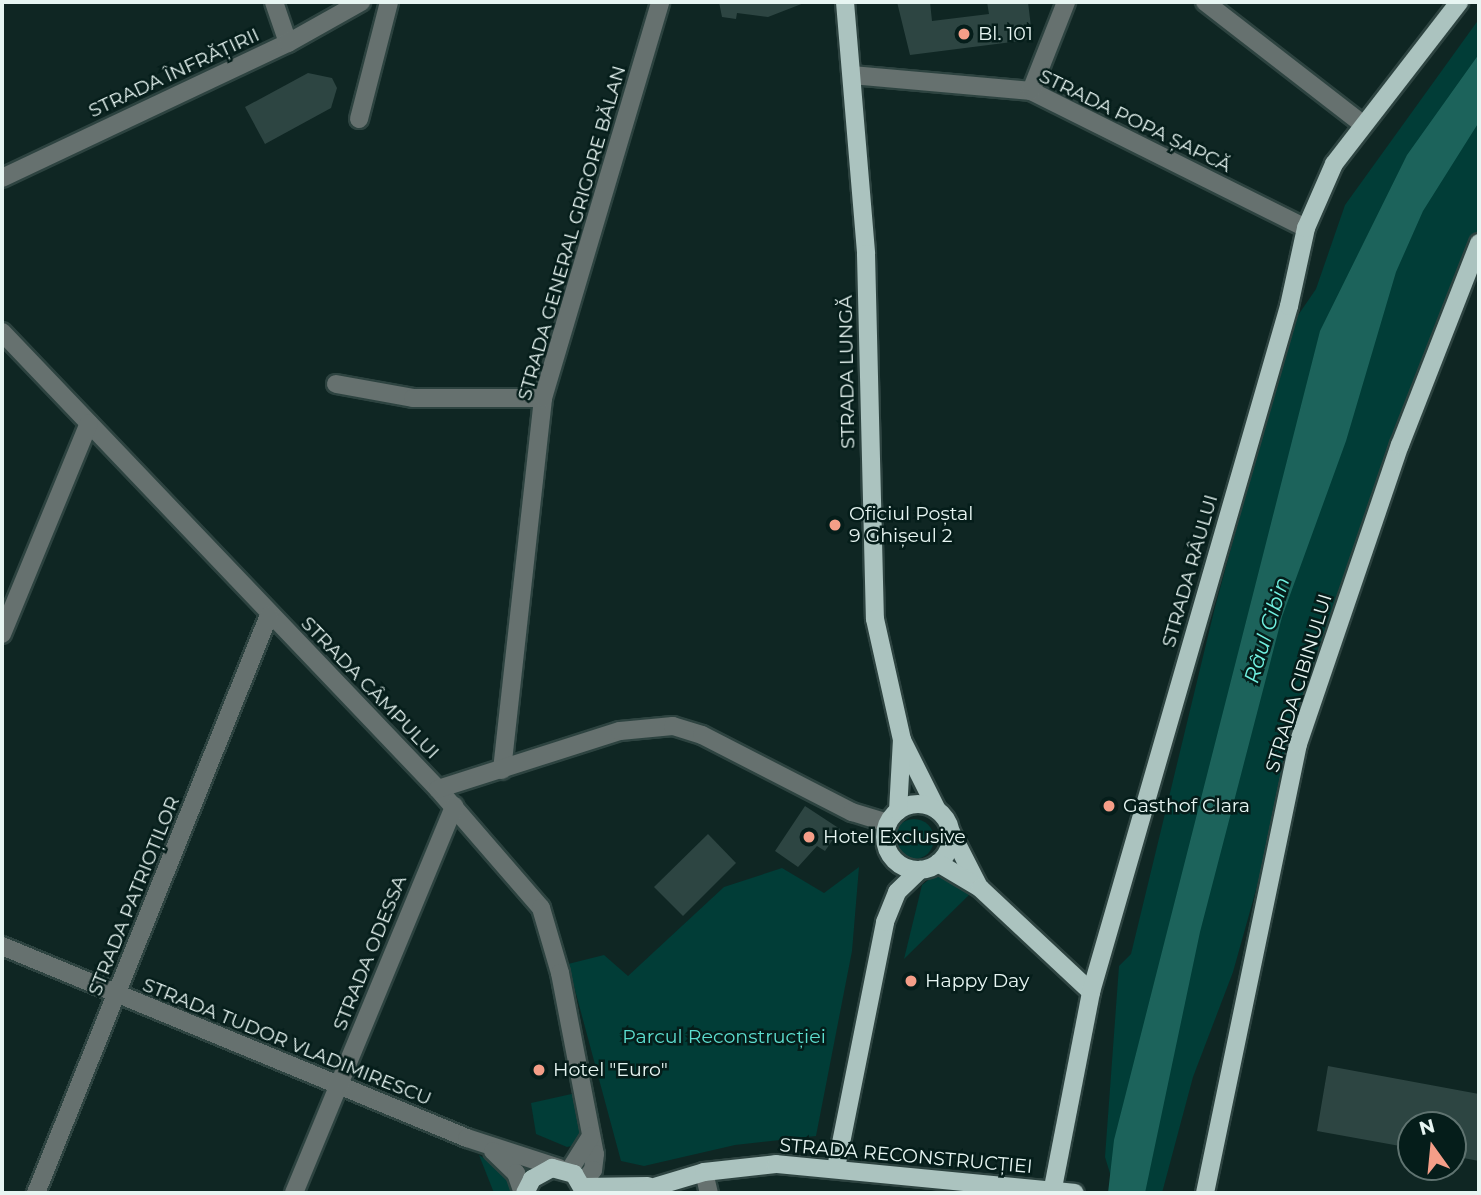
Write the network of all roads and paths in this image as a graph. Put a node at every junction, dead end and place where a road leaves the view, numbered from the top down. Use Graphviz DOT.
graph roads {
  1 [pos="274,2"];
  2 [pos="361,2"];
  3 [pos="389,2"];
  4 [pos="660,2"];
  5 [pos="845,2"];
  6 [pos="1066,2"];
  7 [pos="1205,2"];
  8 [pos="1459,2"];
  9 [pos="288,43"];
  10 [pos="852,75"];
  11 [pos="1031,91"];
  12 [pos="359,119"];
  13 [pos="1362,124"];
  14 [pos="2,178"];
  15 [pos="1306,228"];
  16 [pos="1479,243"];
  17 [pos="2,332"];
  18 [pos="336,384"];
  19 [pos="543,398"];
  20 [pos="89,423"];
  21 [pos="270,615"];
  22 [pos="2,634"];
  23 [pos="902,740"];
  24 [pos="502,769"];
  25 [pos="438,789"];
  26 [pos="454,806"];
  27 [pos="937,810"];
  28 [pos="893,817"];
  29 [pos="949,824"];
  30 [pos="938,863"];
  31 [pos="920,870"];
  32 [pos="980,888"];
  33 [pos="2,946"];
  34 [pos="1091,992"];
  35 [pos="117,995"];
  36 [pos="338,1086"];
  37 [pos="478,1141"];
  38 [pos="836,1168"];
  39 [pos="704,1172"];
  40 [pos="576,1180"];
  41 [pos="641,1190"];
  42 [pos="1052,1192"];
  43 [pos="36,1193"];
  44 [pos="294,1193"];
  45 [pos="524,1193"];
  46 [pos="709,1193"];
  47 [pos="1075,1193"];
  48 [pos="1205,1193"];
  1 -- 9 [label="street"];
  2 -- 9 [label="street, STRADA ÎNFRĂȚIRII"];
  3 -- 12 [label="street"];
  4 -- 19 [label="street, STRADA GENERAL GRIGORE BĂLAN"];
  5 -- 10 [label="main road, STRADA LUNGĂ"];
  6 -- 11 [label="street"];
  7 -- 13 [label="street"];
  8 -- 13 [label="main road, STRADA RÂULUI"];
  9 -- 14 [label="street, STRADA ÎNFRĂȚIRII"];
  10 -- 11 [label="street, STRADA POPA ȘAPCĂ"];
  10 -- 23 [label="main road, STRADA LUNGĂ"];
  11 -- 15 [label="street, STRADA POPA ȘAPCĂ"];
  13 -- 15 [label="main road, STRADA RÂULUI"];
  15 -- 34 [label="main road, STRADA RÂULUI"];
  16 -- 48 [label="main road, STRADA CIBINULUI"];
  17 -- 20 [label="street, STRADA CÂMPULUI"];
  18 -- 19 [label="street"];
  19 -- 24 [label="street, STRADA GENERAL GRIGORE BĂLAN"];
  20 -- 21 [label="street, STRADA CÂMPULUI"];
  20 -- 22 [label="street"];
  21 -- 25 [label="street, STRADA CÂMPULUI"];
  21 -- 35 [label="street, STRADA PATRIOȚILOR"];
  23 -- 27 [label="main road, STRADA LUNGĂ"];
  23 -- 28 [label="main road, STRADA LUNGĂ"];
  24 -- 25 [label="street"];
  24 -- 28 [label="street"];
  25 -- 26 [label="street, STRADA CÂMPULUI"];
  26 -- 36 [label="street, STRADA ODESSA"];
  26 -- 40 [label="street, STRADA CÂMPULUI"];
  27 -- 28 [label="main road"];
  27 -- 29 [label="main road"];
  28 -- 31 [label="main road"];
  29 -- 30 [label="main road"];
  29 -- 32 [label="main road"];
  30 -- 31 [label="main road"];
  30 -- 32 [label="main road"];
  31 -- 38 [label="main road"];
  32 -- 34 [label="main road"];
  33 -- 35 [label="street, STRADA TUDOR VLADIMIRESCU"];
  34 -- 42 [label="main road, STRADA RÂULUI"];
  35 -- 36 [label="street, STRADA TUDOR VLADIMIRESCU"];
  35 -- 43 [label="street, STRADA PATRIOȚILOR"];
  36 -- 37 [label="street, STRADA TUDOR VLADIMIRESCU"];
  36 -- 44 [label="street, STRADA ODESSA"];
  37 -- 40 [label="street, STRADA TUDOR VLADIMIRESCU"];
  37 -- 45 [label="street"];
  38 -- 39 [label="main road, STRADA RECONSTRUCȚIEI"];
  38 -- 42 [label="main road, STRADA RECONSTRUCȚIEI"];
  39 -- 41 [label="main road, STRADA RECONSTRUCȚIEI"];
  39 -- 46 [label="street"];
  40 -- 41 [label="main road, STRADA RECONSTRUCȚIEI"];
  40 -- 45 [label="main road"];
  42 -- 47 [label="main road, STRADA RECONSTRUCȚIEI"];
}
